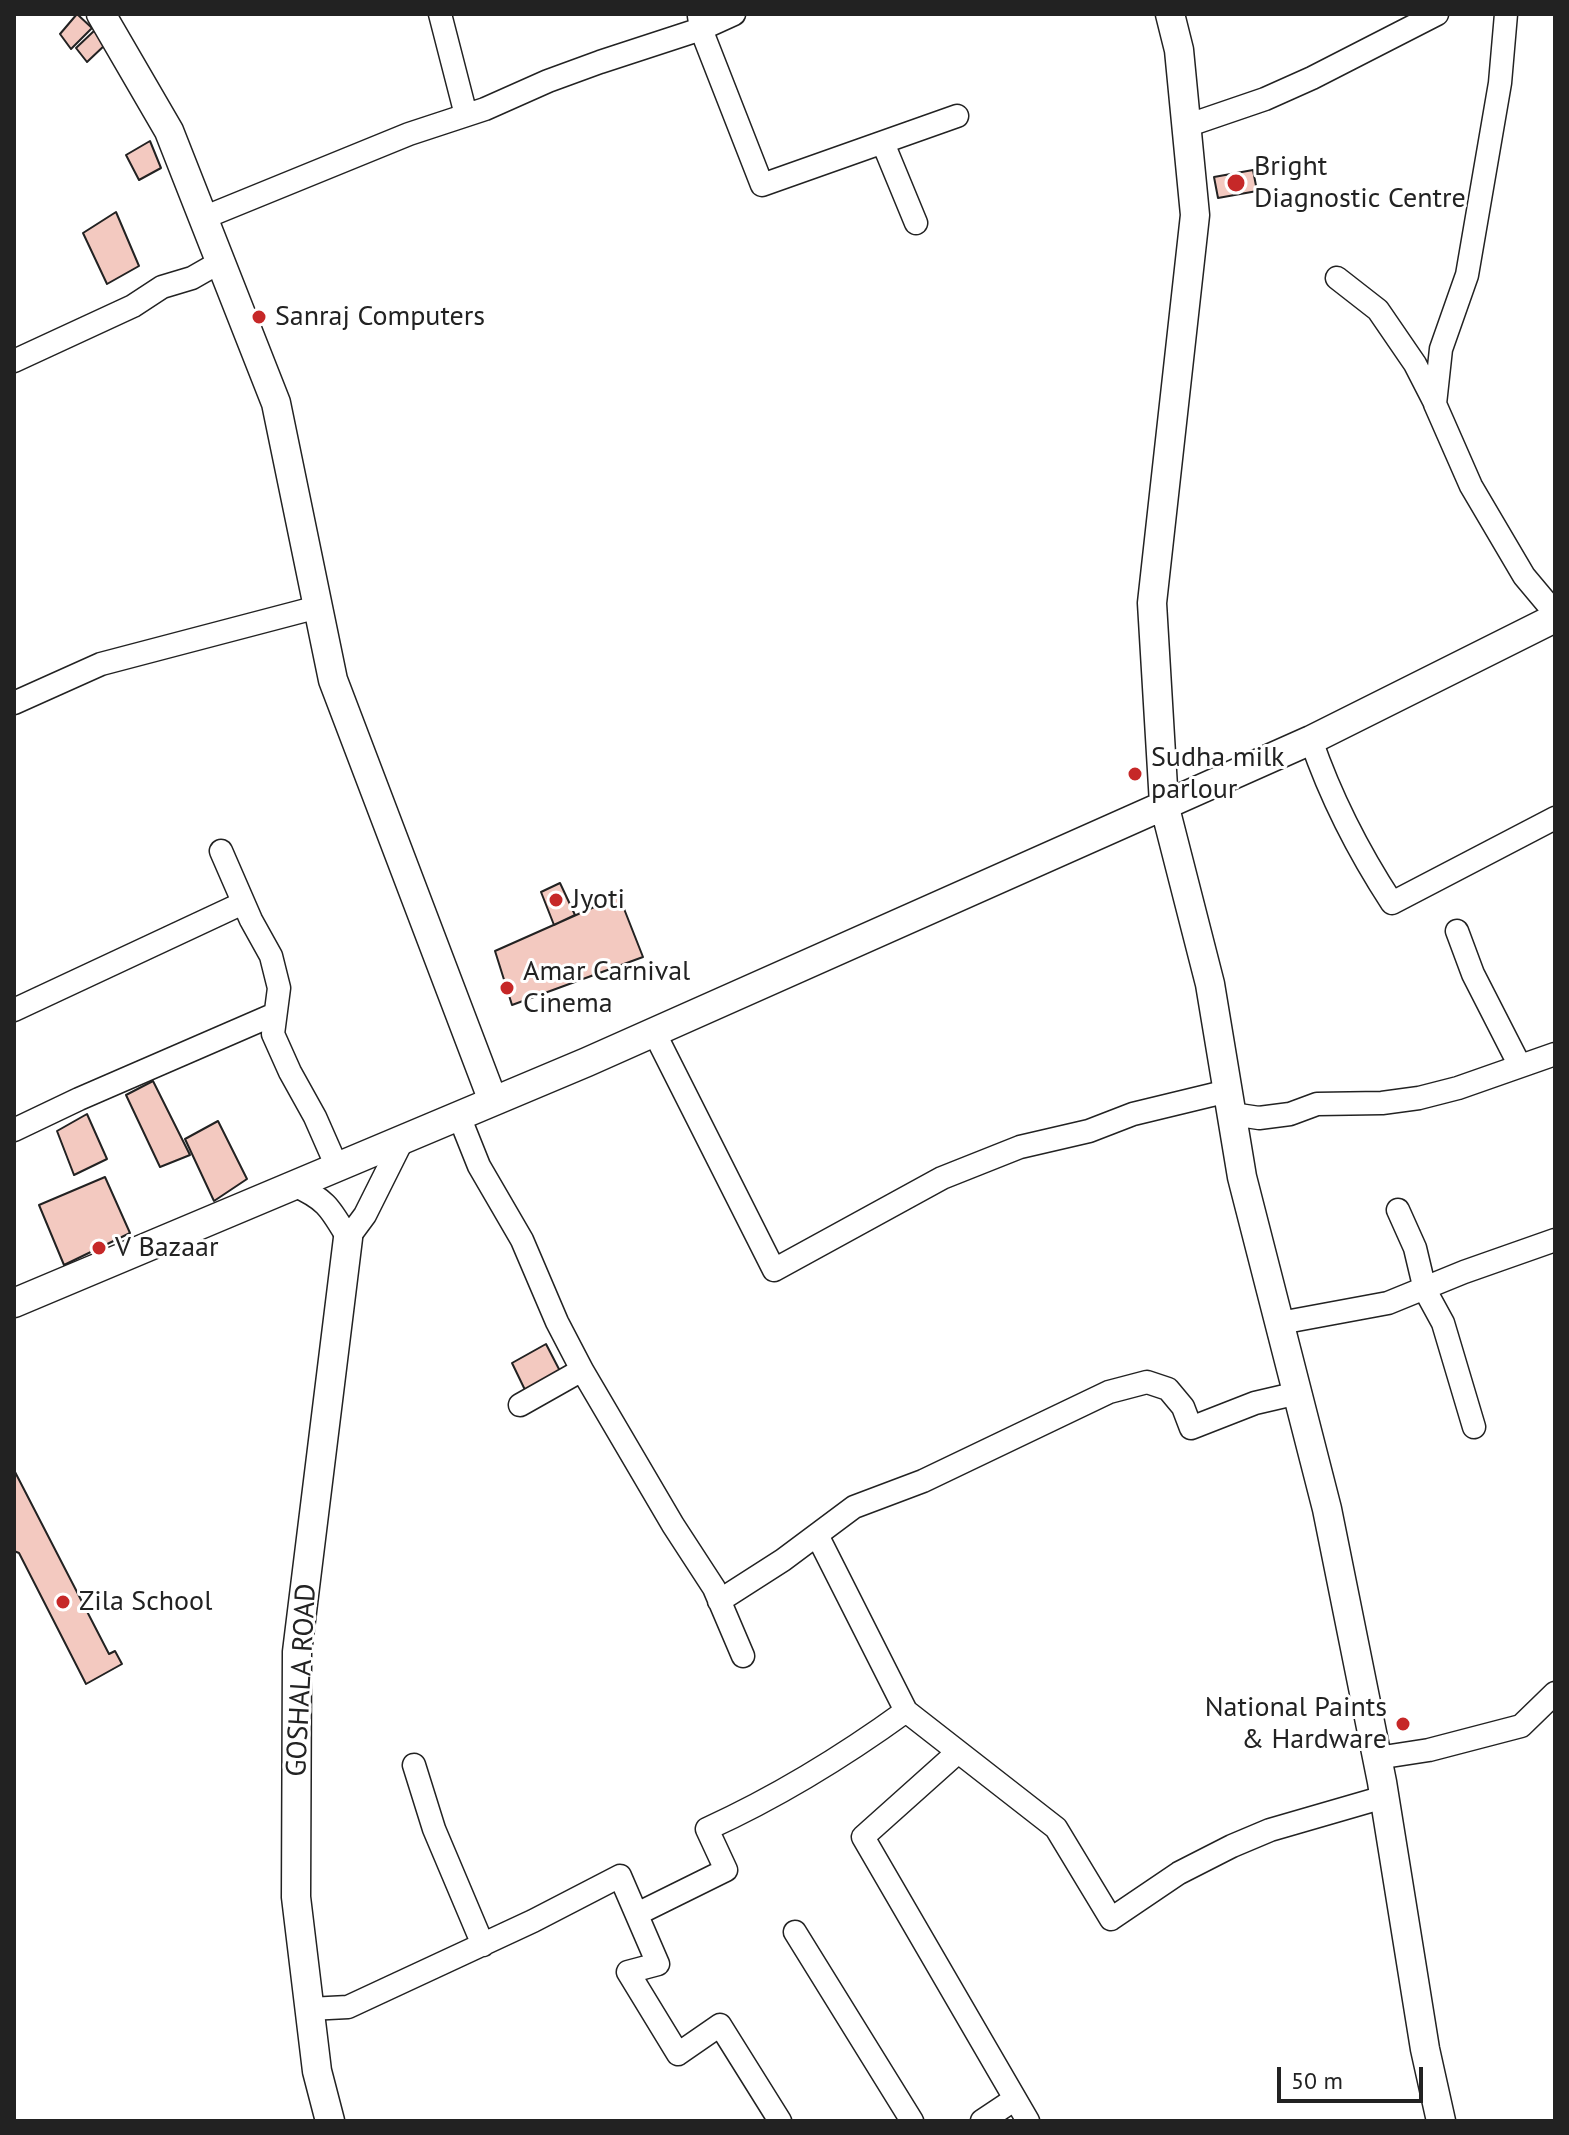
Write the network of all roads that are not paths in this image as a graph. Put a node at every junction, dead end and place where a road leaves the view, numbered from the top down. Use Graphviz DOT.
graph roads {
  1 [pos="101,14"];
  2 [pos="440,14"];
  3 [pos="734,14"];
  4 [pos="1170,14"];
  5 [pos="1437,14"];
  6 [pos="1506,14"];
  7 [pos="700,22"];
  8 [pos="466,115"];
  9 [pos="957,116"];
  10 [pos="1186,126"];
  11 [pos="883,143"];
  12 [pos="203,218"];
  13 [pos="916,223"];
  14 [pos="220,262"];
  15 [pos="1337,278"];
  16 [pos="14,361"];
  17 [pos="1435,404"];
  18 [pos="318,607"];
  19 [pos="1555,615"];
  20 [pos="14,703"];
  21 [pos="1311,740"];
  22 [pos="1164,804"];
  23 [pos="1555,818"];
  24 [pos="221,851"];
  25 [pos="243,903"];
  26 [pos="1457,931"];
  27 [pos="14,1010"];
  28 [pos="275,1014"];
  29 [pos="654,1032"];
  30 [pos="1555,1054"];
  31 [pos="1520,1066"];
  32 [pos="493,1101"];
  33 [pos="1230,1102"];
  34 [pos="459,1116"];
  35 [pos="14,1130"];
  36 [pos="403,1139"];
  37 [pos="337,1167"];
  38 [pos="294,1185"];
  39 [pos="1398,1210"];
  40 [pos="348,1238"];
  41 [pos="1555,1240"];
  42 [pos="1425,1290"];
  43 [pos="14,1303"];
  44 [pos="1280,1323"];
  45 [pos="582,1370"];
  46 [pos="1298,1393"];
  47 [pos="520,1405"];
  48 [pos="1474,1427"];
  49 [pos="817,1535"];
  50 [pos="719,1601"];
  51 [pos="743,1656"];
  52 [pos="1555,1693"];
  53 [pos="906,1711"];
  54 [pos="958,1752"];
  55 [pos="1377,1758"];
  56 [pos="414,1765"];
  57 [pos="1384,1797"];
  58 [pos="637,1914"];
  59 [pos="795,1932"];
  60 [pos="483,1945"];
  61 [pos="309,2009"];
  62 [pos="1015,2099"];
  63 [pos="330,2121"];
  64 [pos="780,2121"];
  65 [pos="912,2121"];
  66 [pos="982,2121"];
  67 [pos="1028,2121"];
  68 [pos="1441,2121"];
  1 -- 12 [label="main road"];
  2 -- 8 [label="street"];
  3 -- 7 [label="street"];
  4 -- 10 [label="main road"];
  5 -- 10 [label="street"];
  6 -- 17 [label="street"];
  7 -- 8 [label="street"];
  7 -- 11 [label="street"];
  8 -- 12 [label="street"];
  9 -- 11 [label="street"];
  10 -- 22 [label="main road"];
  11 -- 13 [label="street"];
  12 -- 14 [label="main road"];
  14 -- 16 [label="street"];
  14 -- 18 [label="main road"];
  15 -- 17 [label="street"];
  17 -- 19 [label="street"];
  18 -- 20 [label="street"];
  18 -- 32 [label="main road"];
  19 -- 21 [label="main road"];
  21 -- 22 [label="main road"];
  21 -- 23 [label="street"];
  22 -- 29 [label="main road"];
  22 -- 33 [label="main road"];
  24 -- 25 [label="street"];
  25 -- 27 [label="street"];
  25 -- 28 [label="street"];
  26 -- 31 [label="street"];
  28 -- 35 [label="street"];
  28 -- 37 [label="street"];
  29 -- 32 [label="main road"];
  29 -- 33 [label="street"];
  30 -- 31 [label="street"];
  31 -- 33 [label="street"];
  32 -- 34 [label="main road"];
  33 -- 44 [label="main road"];
  34 -- 36 [label="main road"];
  34 -- 45 [label="street"];
  36 -- 37 [label="main road"];
  36 -- 40 [label="street"];
  37 -- 38 [label="main road"];
  38 -- 40 [label="street"];
  38 -- 43 [label="main road"];
  39 -- 42 [label="street"];
  40 -- 61 [label="main road, GOSHALA ROAD"];
  41 -- 42 [label="street"];
  42 -- 44 [label="street"];
  42 -- 48 [label="street"];
  44 -- 46 [label="main road"];
  45 -- 47 [label="street"];
  45 -- 50 [label="street"];
  46 -- 49 [label="street"];
  46 -- 55 [label="main road"];
  49 -- 50 [label="street"];
  49 -- 53 [label="street"];
  50 -- 51 [label="street"];
  52 -- 55 [label="street"];
  53 -- 54 [label="street"];
  53 -- 58 [label="street"];
  54 -- 57 [label="street"];
  54 -- 62 [label="street"];
  55 -- 57 [label="main road"];
  56 -- 60 [label="street"];
  57 -- 68 [label="main road"];
  58 -- 60 [label="street"];
  58 -- 64 [label="street"];
  59 -- 65 [label="street"];
  60 -- 61 [label="street"];
  61 -- 63 [label="main road, GOSHALA ROAD"];
  62 -- 66 [label="street"];
  62 -- 67 [label="street"];
}
